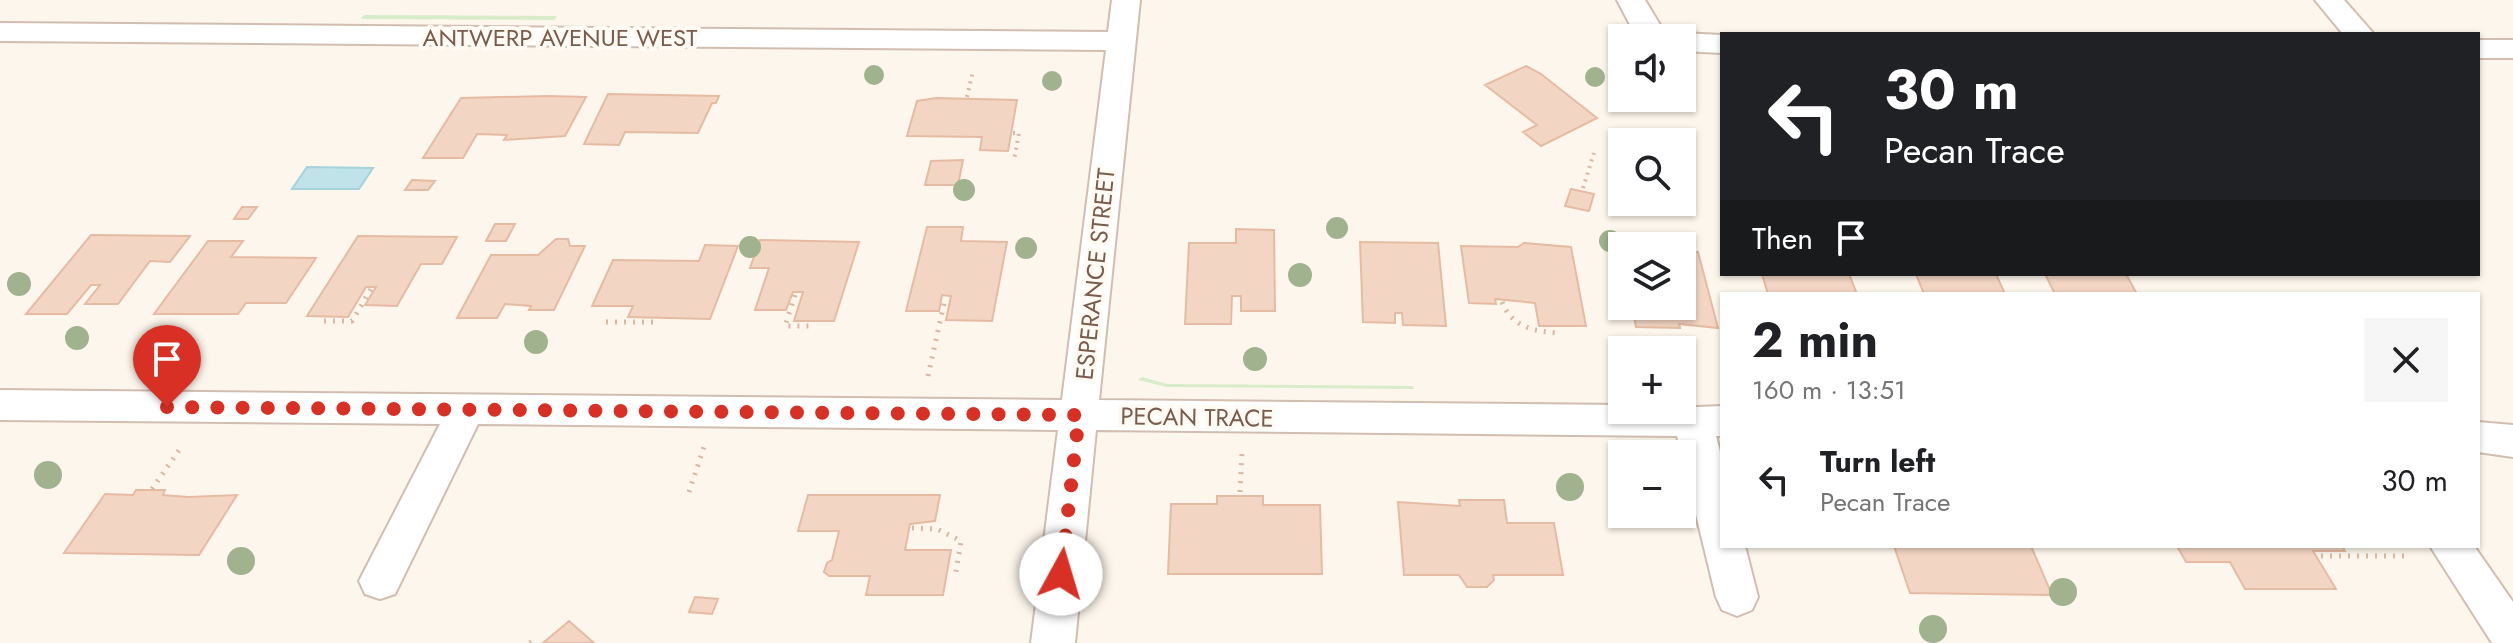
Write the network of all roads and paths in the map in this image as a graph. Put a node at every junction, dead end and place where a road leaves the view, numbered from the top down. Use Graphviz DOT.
graph roads {
  1 [pos="1126,0"];
  2 [pos="1631,0"];
  3 [pos="2329,0"];
  4 [pos="1642,24"];
  5 [pos="0,32"];
  6 [pos="2357,32"];
  7 [pos="1121,41"];
  8 [pos="1696,43"];
  9 [pos="1720,44"];
  10 [pos="2480,49"];
  11 [pos="2513,49"];
  12 [pos="967,96"];
  13 [pos="1013,133"];
  14 [pos="1594,153"];
  15 [pos="1014,160"];
  16 [pos="1583,188"];
  17 [pos="371,289"];
  18 [pos="795,295"];
  19 [pos="945,299"];
  20 [pos="1502,302"];
  21 [pos="655,319"];
  22 [pos="324,321"];
  23 [pos="606,322"];
  24 [pos="812,326"];
  25 [pos="1558,333"];
  26 [pos="927,378"];
  27 [pos="0,405"];
  28 [pos="466,410"];
  29 [pos="1079,415"];
  30 [pos="1708,421"];
  31 [pos="2480,437"];
  32 [pos="2513,441"];
  33 [pos="185,442"];
  34 [pos="705,446"];
  35 [pos="1242,450"];
  36 [pos="152,489"];
  37 [pos="689,492"];
  38 [pos="1240,492"];
  39 [pos="1720,520"];
  40 [pos="912,528"];
  41 [pos="1725,548"];
  42 [pos="2452,548"];
  43 [pos="2321,556"];
  44 [pos="2410,556"];
  45 [pos="956,572"];
  46 [pos="380,581"];
  47 [pos="1737,597"];
  48 [pos="2513,638"];
  49 [pos="1053,643"];
  1 -- 7 [label="street, ESPERANCE STREET"];
  2 -- 4 [label="street"];
  3 -- 6 [label="street"];
  5 -- 7 [label="street, ANTWERP AVENUE WEST"];
  7 -- 29 [label="street, ESPERANCE STREET"];
  8 -- 9 [label="street"];
  10 -- 11 [label="street"];
  12 -- 12 [label="path"];
  13 -- 15 [label="path"];
  14 -- 16 [label="path"];
  17 -- 22 [label="path"];
  18 -- 24 [label="path"];
  19 -- 26 [label="path"];
  20 -- 25 [label="path"];
  21 -- 23 [label="path"];
  27 -- 28 [label="street, PECAN TRACE"];
  28 -- 29 [label="street, PECAN TRACE"];
  28 -- 46 [label="street"];
  29 -- 30 [label="street, PECAN TRACE"];
  29 -- 49 [label="street, ESPERANCE STREET"];
  30 -- 39 [label="street"];
  31 -- 32 [label="street"];
  33 -- 36 [label="path"];
  34 -- 37 [label="path"];
  35 -- 38 [label="path"];
  40 -- 45 [label="path"];
  41 -- 47 [label="street"];
  42 -- 48 [label="street"];
  43 -- 44 [label="path"];
}
